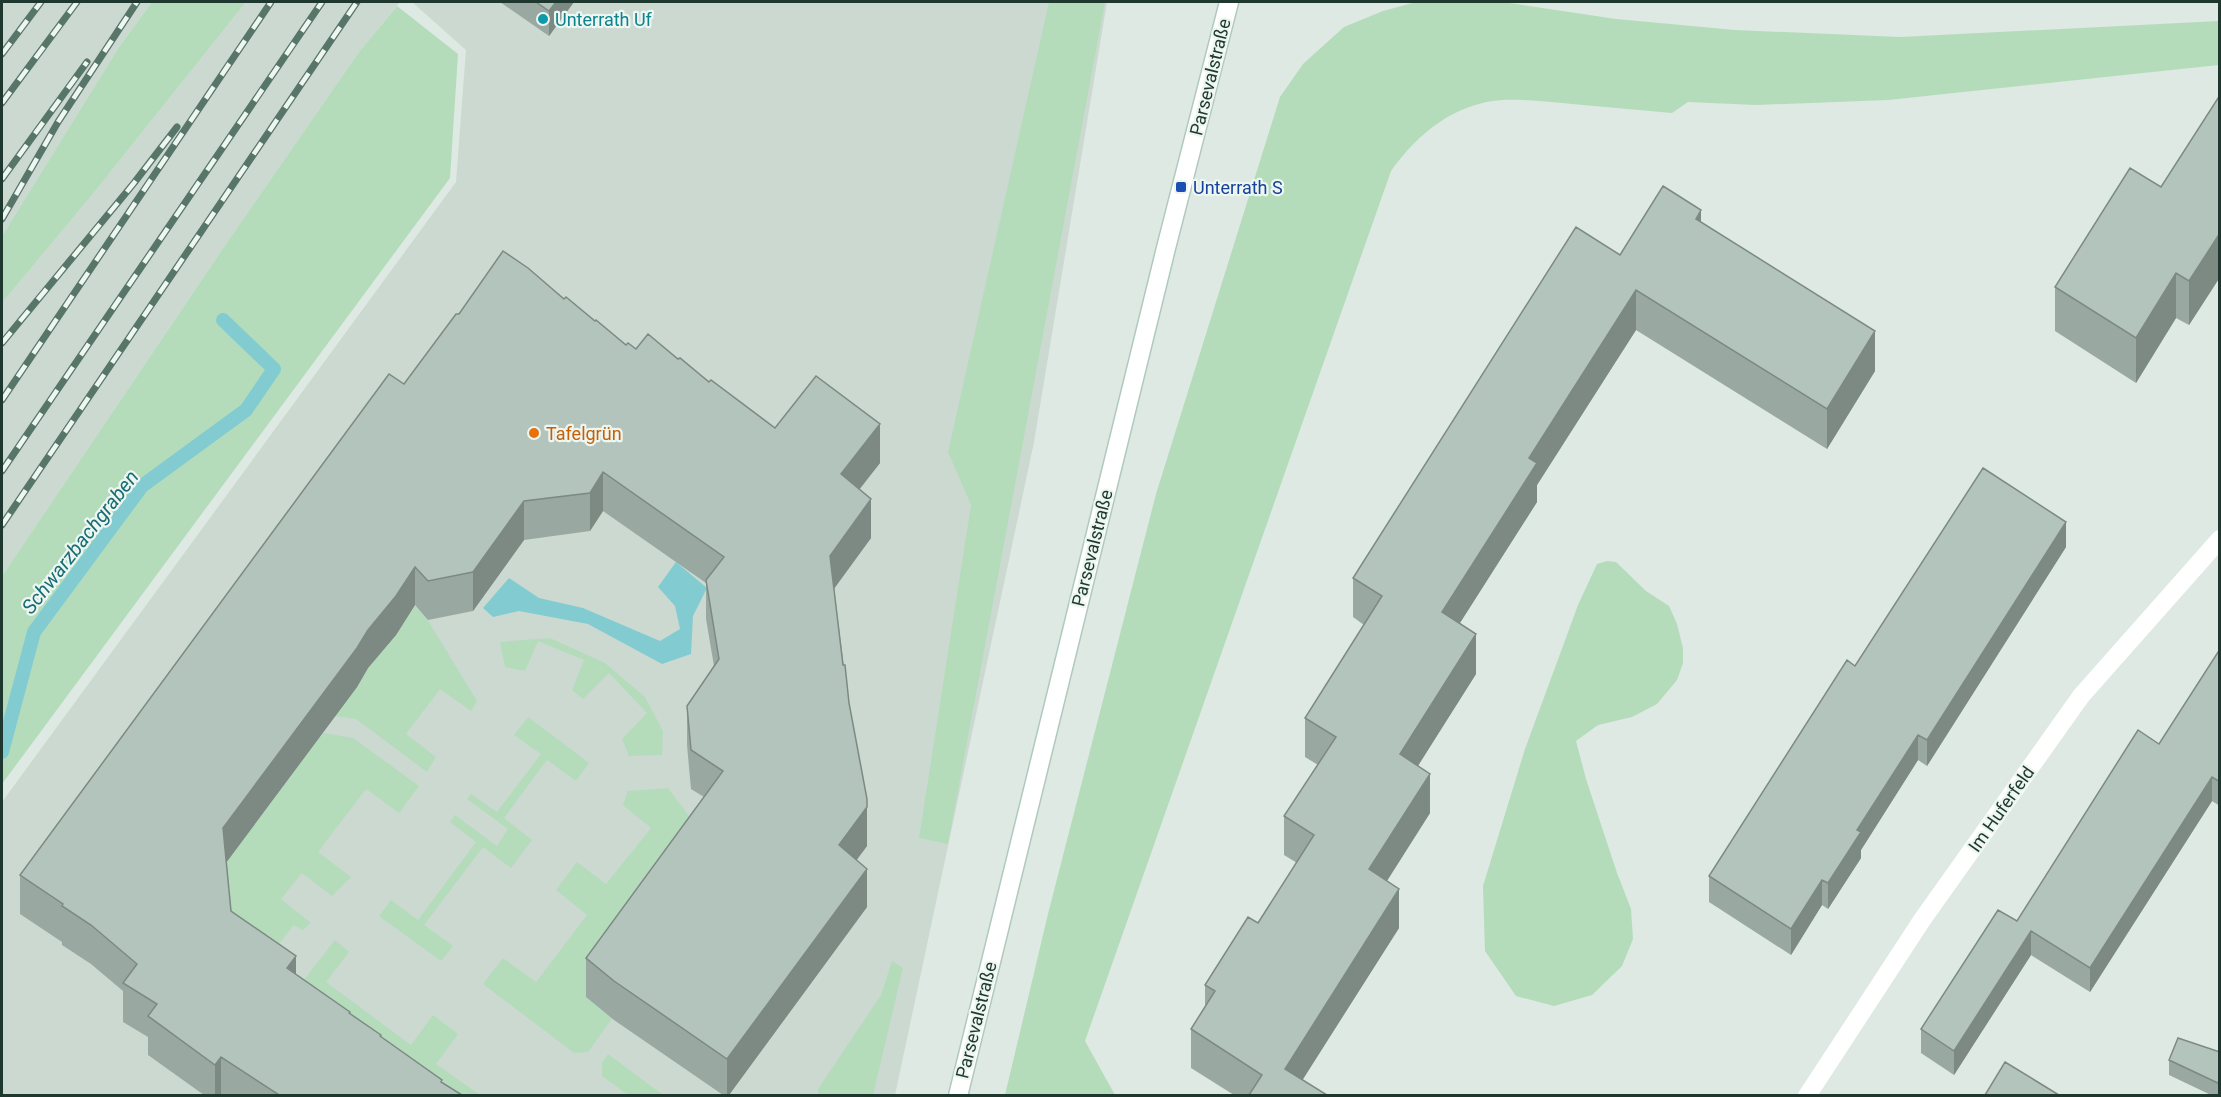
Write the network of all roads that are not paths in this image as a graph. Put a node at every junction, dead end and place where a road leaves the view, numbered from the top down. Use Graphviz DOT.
graph roads {
  1 [pos="1229,2"];
  2 [pos="2220,539"];
  3 [pos="958,1095"];
  4 [pos="1807,1095"];
  1 -- 3 [label="street, Parsevalstraße"];
  2 -- 4 [label="street, Im Huferfeld"];
}
